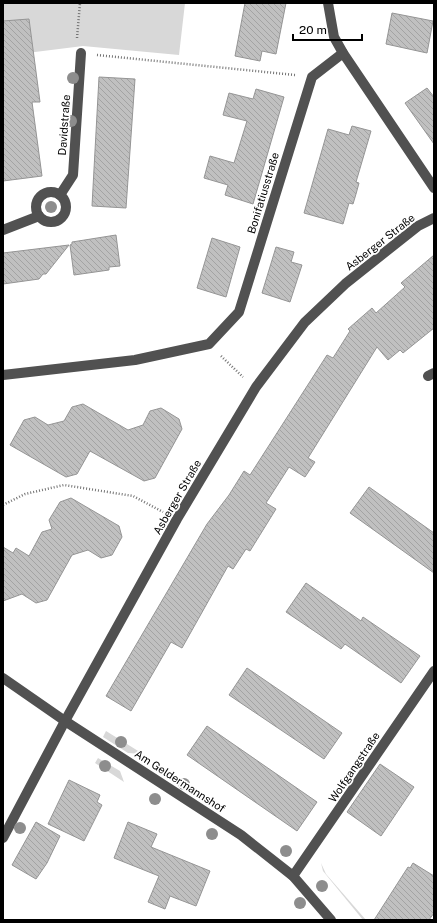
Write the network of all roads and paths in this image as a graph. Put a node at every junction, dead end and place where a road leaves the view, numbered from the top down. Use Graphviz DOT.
graph roads {
  1 [pos="80,3"];
  2 [pos="328,3"];
  3 [pos="81,53"];
  4 [pos="343,53"];
  5 [pos="312,77"];
  6 [pos="434,188"];
  7 [pos="60,195"];
  8 [pos="39,216"];
  9 [pos="434,218"];
  10 [pos="3,230"];
  11 [pos="209,344"];
  12 [pos="3,375"];
  13 [pos="256,387"];
  14 [pos="3,505"];
  15 [pos="178,519"];
  16 [pos="434,671"];
  17 [pos="3,678"];
  18 [pos="65,721"];
  19 [pos="3,838"];
  20 [pos="294,876"];
  21 [pos="331,920"];
  1 -- 3 [label="path"];
  2 -- 4 [label="street"];
  3 -- 5 [label="path"];
  3 -- 7 [label="street, Davidstraße"];
  4 -- 5 [label="street"];
  4 -- 6 [label="street"];
  5 -- 11 [label="street, Bonifatiusstraße"];
  7 -- 8 [label="street"];
  7 -- 8 [label="street"];
  8 -- 10 [label="street"];
  9 -- 13 [label="street, Asberger Straße"];
  11 -- 12 [label="street"];
  11 -- 13 [label="path"];
  13 -- 15 [label="street, Asberger Straße"];
  14 -- 15 [label="path"];
  15 -- 18 [label="street, Asberger Straße"];
  16 -- 20 [label="street, Wolfgangstraße"];
  17 -- 18 [label="street, Am Geldermannshof"];
  18 -- 19 [label="street, Asberger Straße"];
  18 -- 20 [label="street, Am Geldermannshof"];
  20 -- 21 [label="street, Am Geldermannshof"];
}
